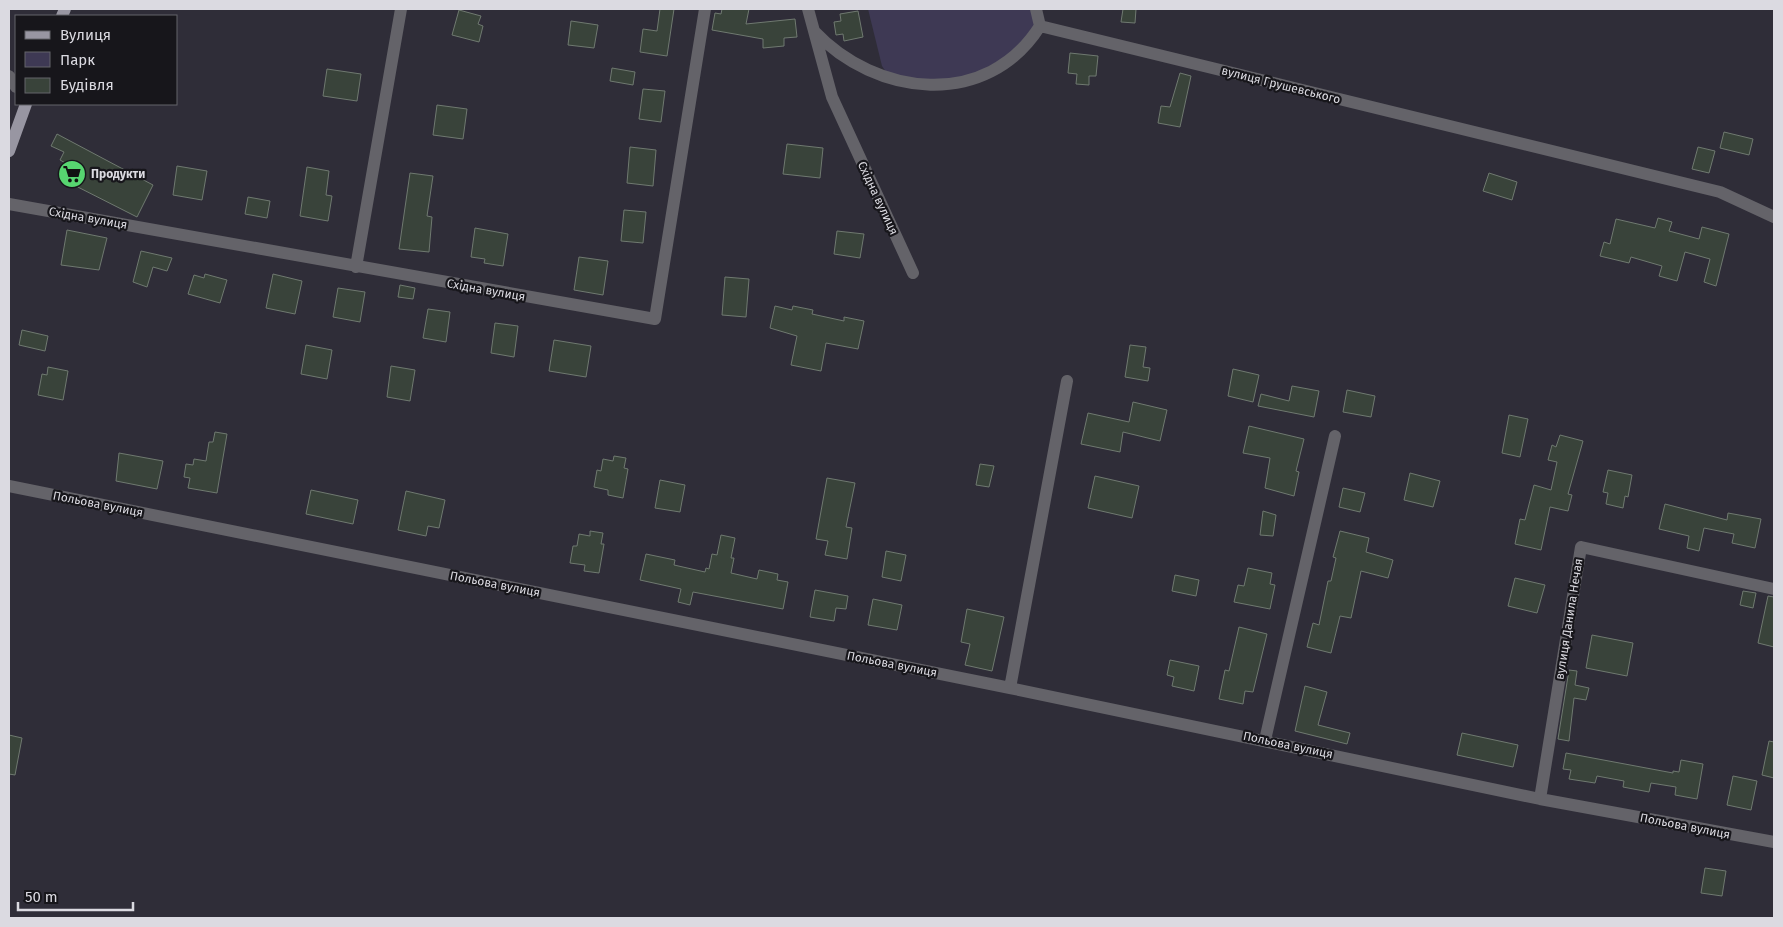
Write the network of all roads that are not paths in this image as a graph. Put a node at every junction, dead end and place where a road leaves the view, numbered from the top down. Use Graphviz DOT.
graph roads {
  1 [pos="401,9"];
  2 [pos="704,9"];
  3 [pos="808,9"];
  4 [pos="1036,9"];
  5 [pos="1040,26"];
  6 [pos="814,31"];
  7 [pos="26,105"];
  8 [pos="9,151"];
  9 [pos="9,204"];
  10 [pos="1774,217"];
  11 [pos="356,267"];
  12 [pos="913,273"];
  13 [pos="1067,381"];
  14 [pos="1335,436"];
  15 [pos="9,486"];
  16 [pos="1774,589"];
  17 [pos="1010,688"];
  18 [pos="1265,740"];
  19 [pos="1540,798"];
  20 [pos="1774,842"];
  1 -- 11 [label="street"];
  2 -- 11 [label="street, Східна вулиця"];
  3 -- 6 [label="street, Східна вулиця"];
  4 -- 5 [label="street"];
  5 -- 6 [label="street"];
  5 -- 10 [label="street, вулиця Грушевського"];
  6 -- 12 [label="street, Східна вулиця"];
  7 -- 8 [label="main road"];
  9 -- 11 [label="street, Східна вулиця"];
  13 -- 17 [label="street"];
  14 -- 18 [label="street"];
  15 -- 17 [label="street, Польова вулиця"];
  16 -- 19 [label="street, вулиця Данила Нечая"];
  17 -- 18 [label="street, Польова вулиця"];
  18 -- 19 [label="street, Польова вулиця"];
  19 -- 20 [label="street, Польова вулиця"];
}
